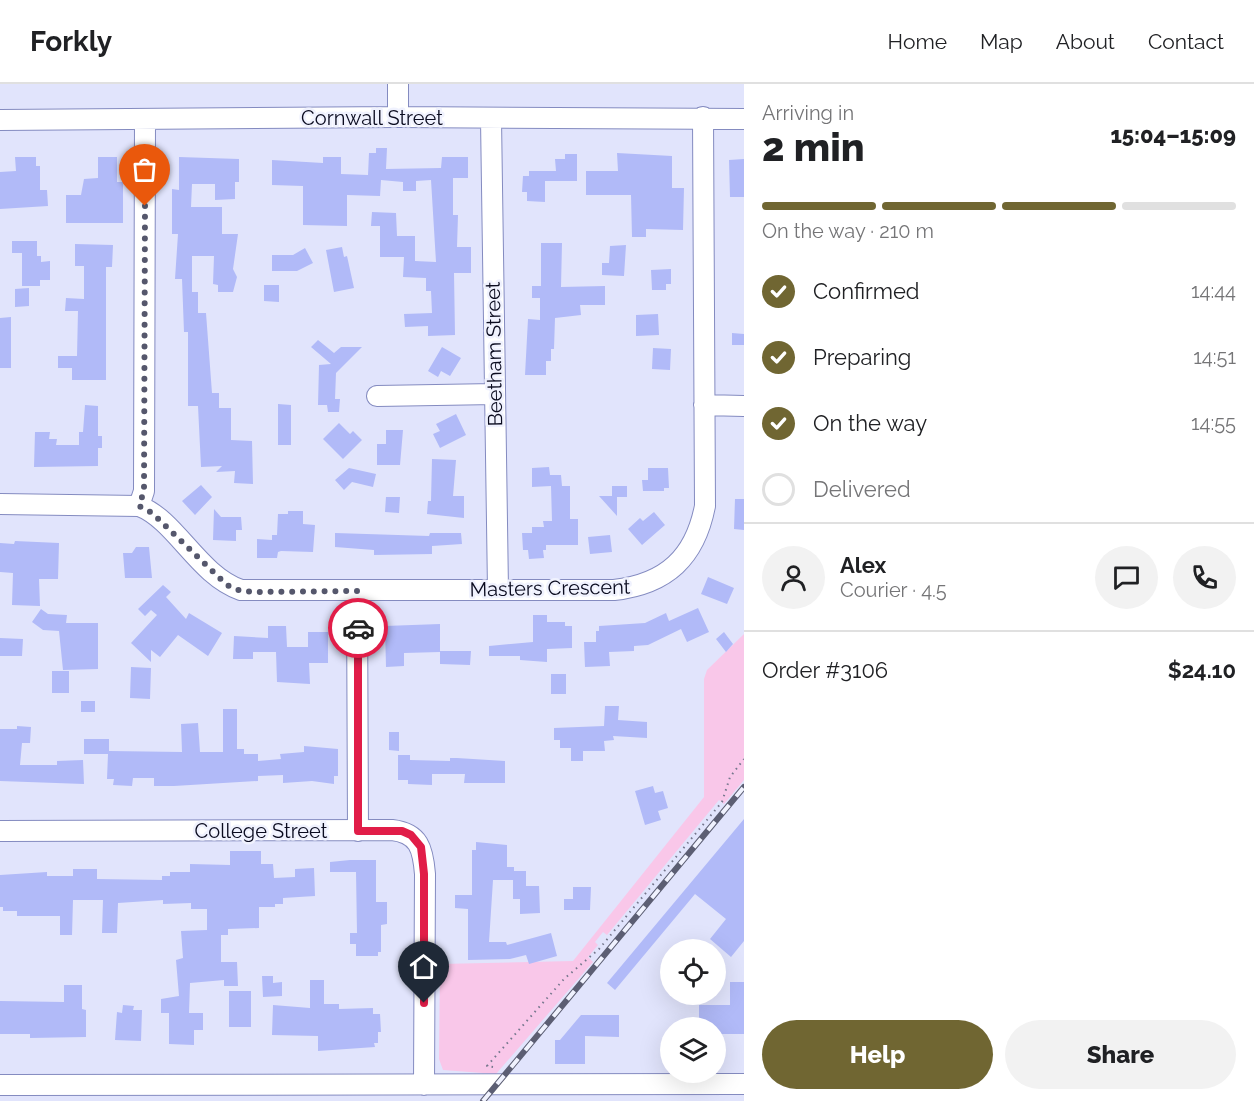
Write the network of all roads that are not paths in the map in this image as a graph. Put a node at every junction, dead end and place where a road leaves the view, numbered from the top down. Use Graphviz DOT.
graph roads {
  1 [pos="398,84"];
  2 [pos="398,117"];
  3 [pos="703,117"];
  4 [pos="491,119"];
  5 [pos="744,119"];
  6 [pos="0,120"];
  7 [pos="146,120"];
  8 [pos="495,394"];
  9 [pos="377,396"];
  10 [pos="704,405"];
  11 [pos="744,406"];
  12 [pos="0,504"];
  13 [pos="139,506"];
  14 [pos="498,590"];
  15 [pos="357,591"];
  16 [pos="0,831"];
  17 [pos="358,831"];
  18 [pos="744,1084"];
  19 [pos="0,1085"];
  20 [pos="424,1085"];
  21 [pos="201,1093"];
  1 -- 2 [label="street"];
  2 -- 4 [label="street, Cornwall Street"];
  2 -- 7 [label="street, Cornwall Street"];
  3 -- 4 [label="street, Cornwall Street"];
  3 -- 5 [label="street, Cornwall Street"];
  3 -- 10 [label="street, Masters Crescent"];
  4 -- 8 [label="street, Beetham Street"];
  6 -- 7 [label="street, Cornwall Street"];
  7 -- 13 [label="street"];
  8 -- 9 [label="street"];
  8 -- 14 [label="street, Beetham Street"];
  10 -- 11 [label="street"];
  10 -- 14 [label="street, Masters Crescent"];
  12 -- 13 [label="street"];
  13 -- 15 [label="street, Masters Crescent"];
  14 -- 15 [label="street, Masters Crescent"];
  15 -- 17 [label="street"];
  16 -- 17 [label="street, College Street"];
  17 -- 20 [label="street, College Street"];
  18 -- 20 [label="street"];
  19 -- 21 [label="street"];
  20 -- 21 [label="street"];
}
